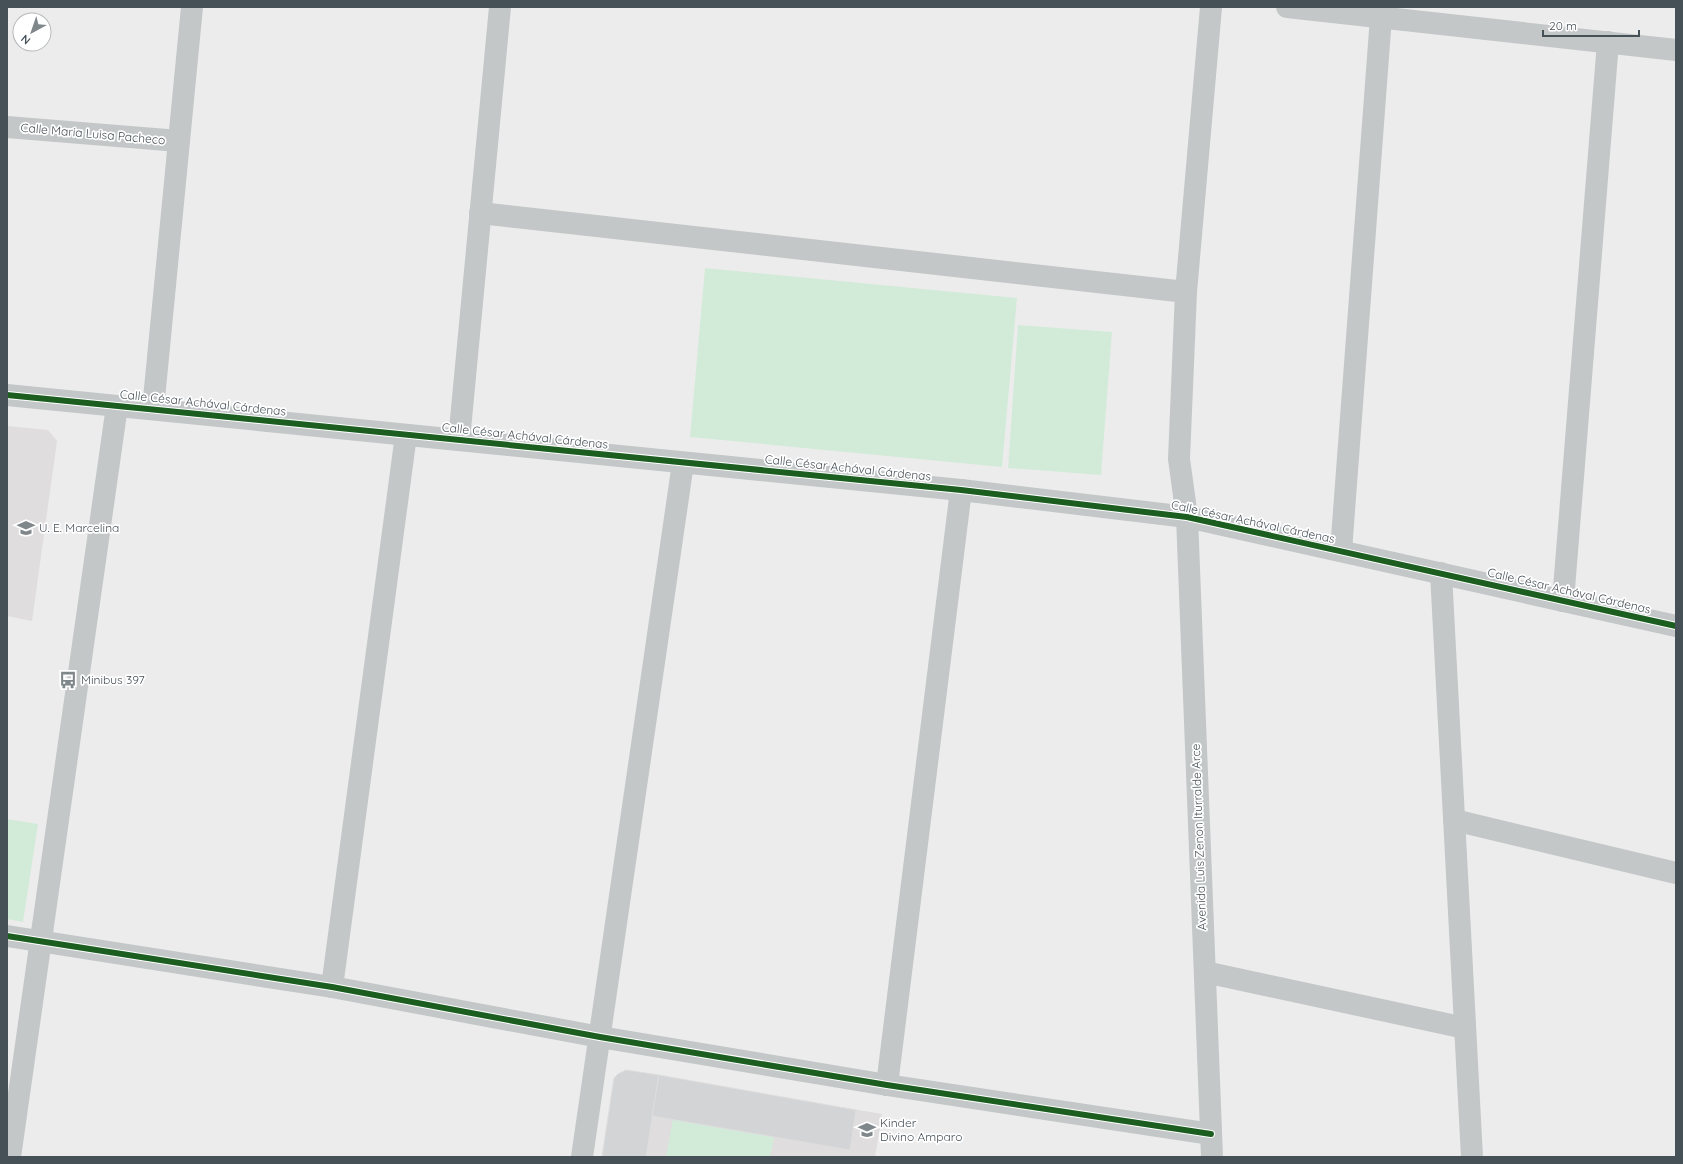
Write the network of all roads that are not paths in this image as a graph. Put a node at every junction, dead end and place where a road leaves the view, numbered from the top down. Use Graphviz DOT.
graph roads {
  1 [pos="192,7"];
  2 [pos="500,7"];
  3 [pos="1211,7"];
  4 [pos="1287,7"];
  5 [pos="1381,17"];
  6 [pos="1608,42"];
  7 [pos="1676,50"];
  8 [pos="7,127"];
  9 [pos="179,141"];
  10 [pos="480,214"];
  11 [pos="1186,292"];
  12 [pos="7,395"];
  13 [pos="117,406"];
  14 [pos="153,409"];
  15 [pos="406,435"];
  16 [pos="459,440"];
  17 [pos="683,462"];
  18 [pos="961,490"];
  19 [pos="1187,517"];
  20 [pos="1341,551"];
  21 [pos="1441,573"];
  22 [pos="1563,601"];
  23 [pos="1676,626"];
  24 [pos="1454,820"];
  25 [pos="1676,873"];
  26 [pos="7,936"];
  27 [pos="41,942"];
  28 [pos="1204,972"];
  29 [pos="332,987"];
  30 [pos="1466,1028"];
  31 [pos="600,1037"];
  32 [pos="887,1085"];
  33 [pos="1211,1134"];
  34 [pos="10,1157"];
  35 [pos="582,1157"];
  36 [pos="1212,1157"];
  37 [pos="1472,1157"];
  1 -- 9 [label="street"];
  2 -- 10 [label="street"];
  3 -- 11 [label="street, Avenida Luis Zenon Iturralde Arce"];
  4 -- 5 [label="street"];
  5 -- 6 [label="street"];
  5 -- 20 [label="street"];
  6 -- 7 [label="street"];
  6 -- 22 [label="street"];
  8 -- 9 [label="street, Calle Maria Luisa Pacheco"];
  9 -- 14 [label="street"];
  10 -- 11 [label="street"];
  10 -- 16 [label="street"];
  11 -- 19 [label="street, Avenida Luis Zenon Iturralde Arce"];
  12 -- 13 [label="street, Calle César Achával Cárdenas"];
  13 -- 14 [label="street, Calle César Achával Cárdenas"];
  13 -- 27 [label="street"];
  14 -- 15 [label="street, Calle César Achával Cárdenas"];
  15 -- 16 [label="street, Calle César Achával Cárdenas"];
  15 -- 29 [label="street"];
  16 -- 17 [label="street, Calle César Achával Cárdenas"];
  17 -- 18 [label="street, Calle César Achával Cárdenas"];
  17 -- 31 [label="street"];
  18 -- 19 [label="street, Calle César Achával Cárdenas"];
  18 -- 32 [label="street"];
  19 -- 20 [label="street, Calle César Achával Cárdenas"];
  19 -- 28 [label="street, Avenida Luis Zenon Iturralde Arce"];
  20 -- 21 [label="street, Calle César Achával Cárdenas"];
  21 -- 22 [label="street, Calle César Achával Cárdenas"];
  21 -- 24 [label="street"];
  22 -- 23 [label="street, Calle César Achával Cárdenas"];
  24 -- 25 [label="street"];
  24 -- 30 [label="street"];
  26 -- 27 [label="street"];
  27 -- 29 [label="street"];
  27 -- 34 [label="street"];
  28 -- 30 [label="street"];
  28 -- 33 [label="street, Avenida Luis Zenon Iturralde Arce"];
  29 -- 31 [label="street"];
  30 -- 37 [label="street"];
  31 -- 32 [label="street"];
  31 -- 35 [label="street"];
  32 -- 33 [label="street"];
  33 -- 36 [label="street, Avenida Luis Zenon Iturralde Arce"];
}
